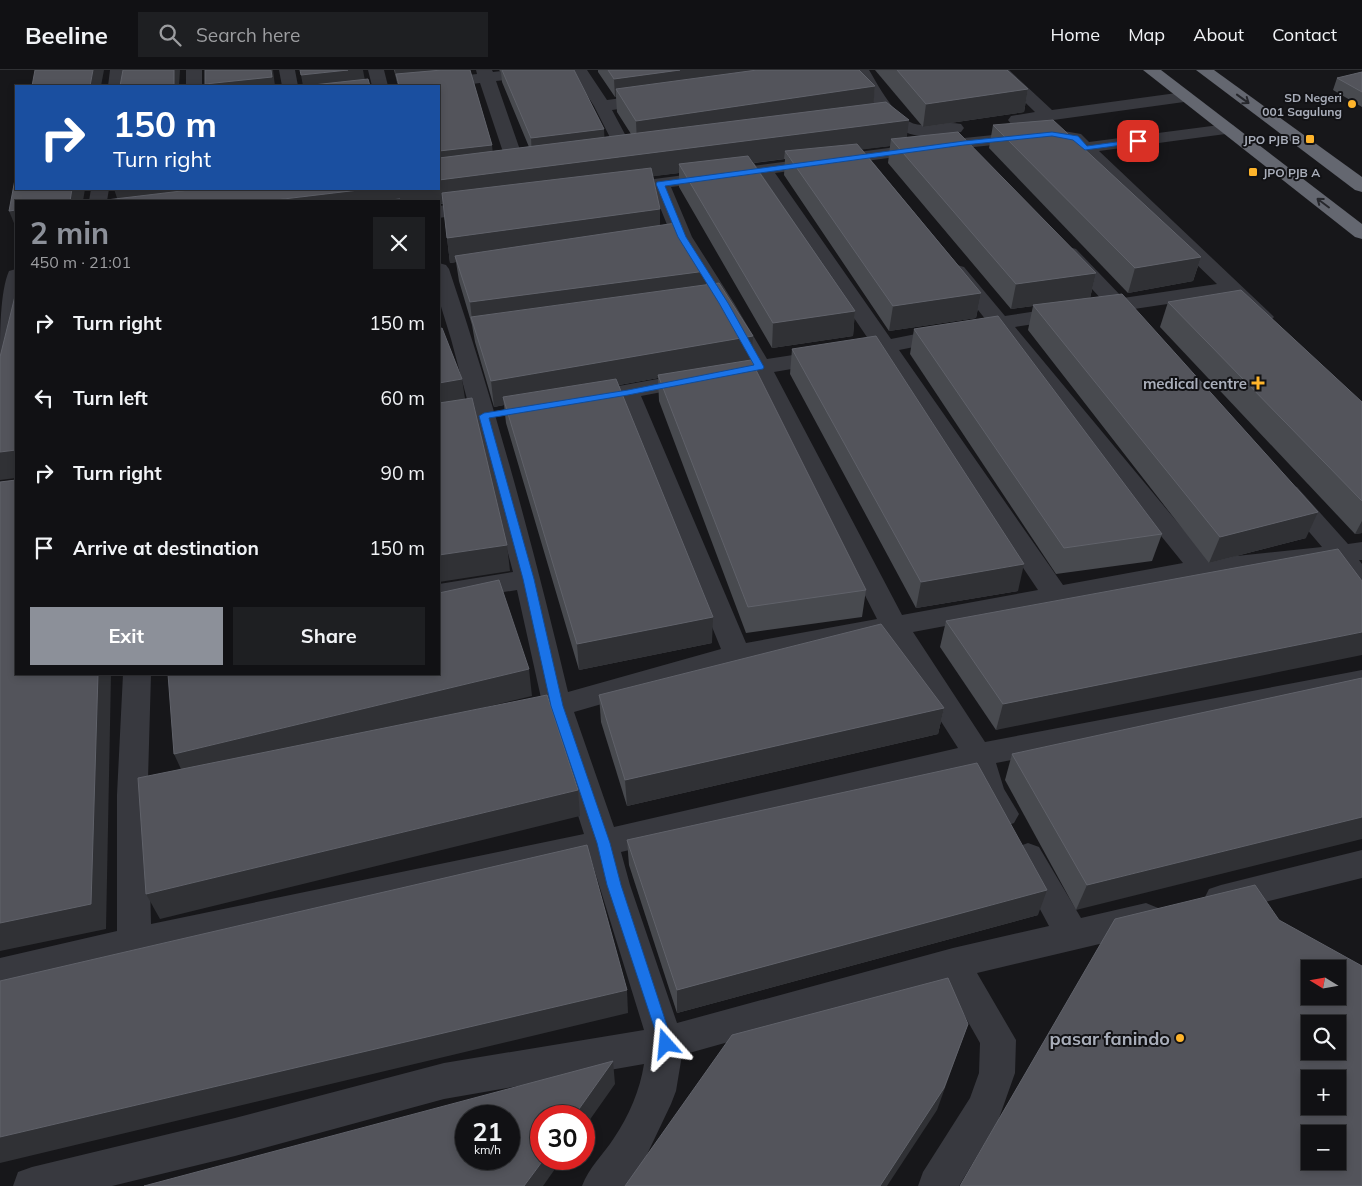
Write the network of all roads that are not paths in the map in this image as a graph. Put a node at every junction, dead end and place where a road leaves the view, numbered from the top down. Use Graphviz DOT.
graph roads {
  1 [pos="118,70"];
  2 [pos="194,70"];
  3 [pos="287,70"];
  4 [pos="376,70"];
  5 [pos="554,70"];
  6 [pos="579,70"];
  7 [pos="861,70"];
  8 [pos="1000,70"];
  9 [pos="1151,70"];
  10 [pos="1206,70"];
  11 [pos="485,74"];
  12 [pos="116,85"];
  13 [pos="194,85"];
  14 [pos="290,85"];
  15 [pos="380,85"];
  16 [pos="419,85"];
  17 [pos="670,96"];
  18 [pos="1184,97"];
  19 [pos="602,106"];
  20 [pos="1050,116"];
  21 [pos="893,118"];
  22 [pos="873,120"];
  23 [pos="1001,122"];
  24 [pos="1227,129"];
  25 [pos="968,134"];
  26 [pos="1085,148"];
  27 [pos="645,151"];
  28 [pos="626,153"];
  29 [pos="606,156"];
  30 [pos="984,164"];
  31 [pos="536,165"];
  32 [pos="517,167"];
  33 [pos="497,170"];
  34 [pos="763,170"];
  35 [pos="660,184"];
  36 [pos="1362,186"];
  37 [pos="602,191"];
  38 [pos="496,204"];
  39 [pos="440,212"];
  40 [pos="1362,232"];
  41 [pos="1058,242"];
  42 [pos="944,255"];
  43 [pos="444,271"];
  44 [pos="15,280"];
  45 [pos="1232,288"];
  46 [pos="1118,305"];
  47 [pos="1000,323"];
  48 [pos="1138,327"];
  49 [pos="1275,329"];
  50 [pos="461,339"];
  51 [pos="884,347"];
  52 [pos="0,352"];
  53 [pos="760,367"];
  54 [pos="628,392"];
  55 [pos="570,402"];
  56 [pos="1276,480"];
  57 [pos="1352,552"];
  58 [pos="1202,569"];
  59 [pos="528,579"];
  60 [pos="1362,586"];
  61 [pos="440,593"];
  62 [pos="1056,595"];
  63 [pos="895,627"];
  64 [pos="737,655"];
  65 [pos="137,675"];
  66 [pos="1362,681"];
  67 [pos="557,706"];
  68 [pos="489,720"];
  69 [pos="978,755"];
  70 [pos="199,781"];
  71 [pos="132,795"];
  72 [pos="603,843"];
  73 [pos="1362,864"];
  74 [pos="1073,936"];
  75 [pos="134,942"];
  76 [pos="952,963"];
  77 [pos="0,974"];
  78 [pos="666,1044"];
  79 [pos="49,1184"];
  80 [pos="601,1186"];
  81 [pos="937,1186"];
  1 -- 12 [label="street"];
  2 -- 13 [label="street"];
  3 -- 14 [label="street"];
  4 -- 15 [label="street"];
  5 -- 11 [label="street"];
  6 -- 19 [label="street"];
  7 -- 21 [label="street"];
  8 -- 20 [label="street"];
  9 -- 18 [label="highway"];
  10 -- 36 [label="highway, one-way"];
  11 -- 16 [label="street"];
  11 -- 32 [label="street"];
  17 -- 19 [label="street"];
  18 -- 20 [label="street"];
  18 -- 24 [label="highway"];
  19 -- 28 [label="street"];
  20 -- 23 [label="street"];
  21 -- 22 [label="street"];
  21 -- 25 [label="street"];
  24 -- 26 [label="street"];
  40 -- 24 [label="highway, one-way"];
  25 -- 26 [label="street"];
  25 -- 30 [label="street"];
  25 -- 34 [label="street"];
  26 -- 45 [label="street"];
  27 -- 28 [label="street"];
  28 -- 29 [label="street"];
  31 -- 32 [label="street"];
  32 -- 33 [label="street"];
  34 -- 35 [label="street"];
  34 -- 51 [label="street"];
  35 -- 37 [label="street"];
  35 -- 53 [label="street"];
  38 -- 39 [label="street"];
  41 -- 46 [label="street"];
  42 -- 47 [label="street"];
  43 -- 50 [label="street"];
  44 -- 52 [label="street"];
  45 -- 46 [label="street"];
  45 -- 49 [label="street"];
  46 -- 47 [label="street"];
  46 -- 48 [label="street"];
  47 -- 51 [label="street"];
  47 -- 58 [label="street"];
  50 -- 59 [label="street"];
  51 -- 53 [label="street"];
  51 -- 62 [label="street"];
  53 -- 54 [label="street"];
  53 -- 63 [label="street"];
  54 -- 55 [label="street"];
  54 -- 64 [label="street"];
  56 -- 57 [label="street"];
  57 -- 58 [label="street"];
  57 -- 60 [label="street"];
  58 -- 62 [label="street"];
  59 -- 61 [label="street"];
  59 -- 67 [label="street"];
  62 -- 63 [label="street"];
  63 -- 64 [label="street"];
  63 -- 69 [label="street"];
  64 -- 67 [label="street"];
  65 -- 71 [label="street"];
  66 -- 69 [label="street"];
  67 -- 68 [label="street"];
  67 -- 72 [label="street"];
  69 -- 72 [label="street"];
  69 -- 74 [label="street"];
  70 -- 71 [label="street"];
  71 -- 75 [label="street"];
  72 -- 75 [label="street"];
  72 -- 78 [label="street"];
  73 -- 74 [label="street"];
  74 -- 76 [label="street"];
  75 -- 77 [label="street"];
  76 -- 78 [label="street"];
  76 -- 81 [label="street"];
  78 -- 79 [label="street"];
  78 -- 80 [label="street"];
}
